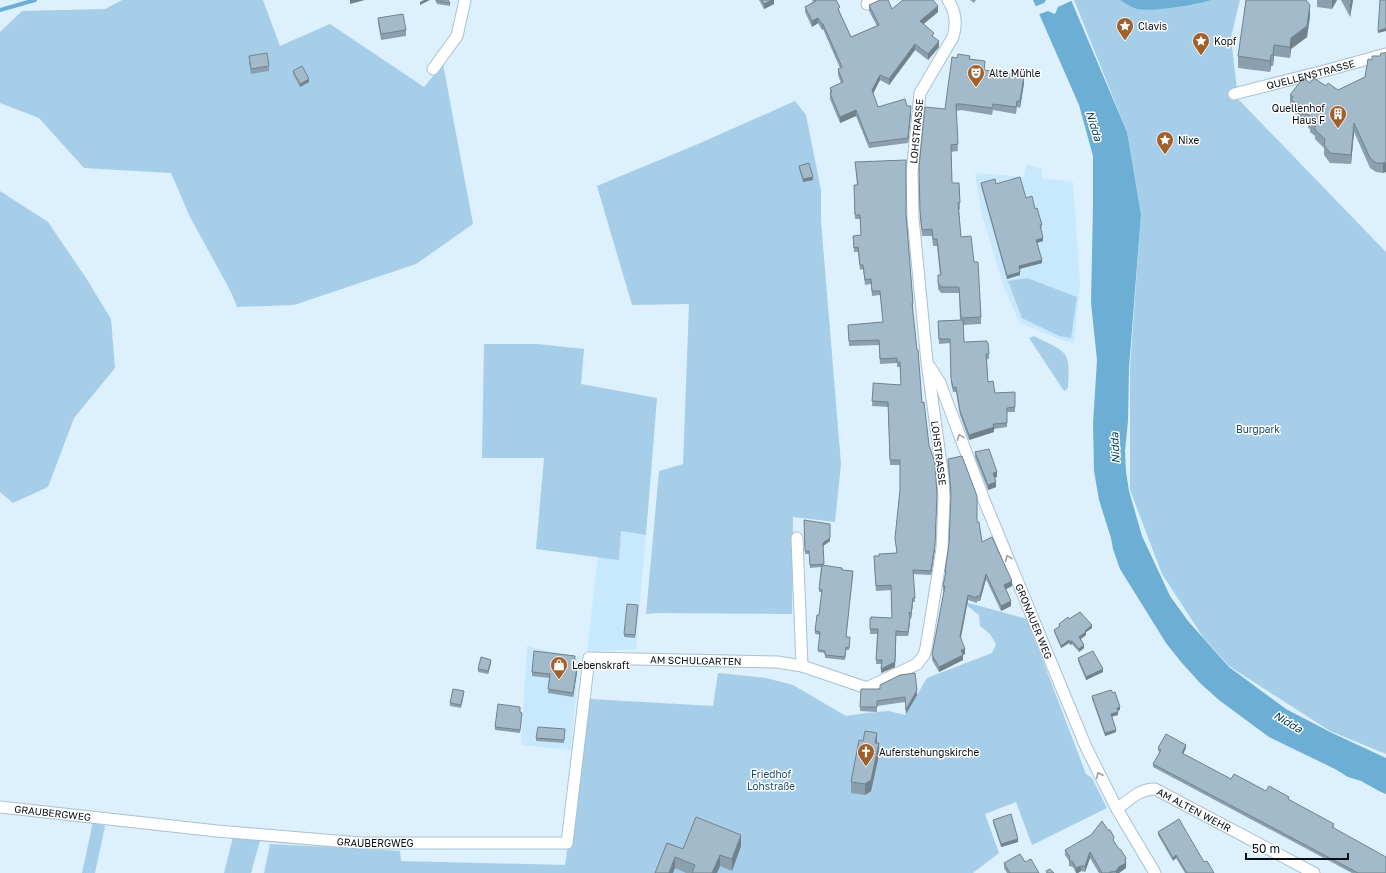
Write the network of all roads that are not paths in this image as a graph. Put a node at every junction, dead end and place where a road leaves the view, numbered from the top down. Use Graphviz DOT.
graph roads {
  1 [pos="465,0"];
  2 [pos="948,0"];
  3 [pos="1386,54"];
  4 [pos="433,69"];
  5 [pos="1234,94"];
  6 [pos="927,362"];
  7 [pos="796,538"];
  8 [pos="589,658"];
  9 [pos="802,666"];
  10 [pos="0,807"];
  11 [pos="1117,809"];
  12 [pos="1155,873"];
  13 [pos="1314,873"];
  1 -- 4 [label="street"];
  2 -- 6 [label="street, LOHSTRASSE"];
  3 -- 5 [label="street, QUELLENSTRASSE"];
  6 -- 9 [label="street, LOHSTRASSE"];
  11 -- 6 [label="street, GRONAUER WEG, one-way"];
  7 -- 9 [label="street"];
  8 -- 9 [label="street, AM SCHULGARTEN"];
  8 -- 10 [label="street, GRAUBERGWEG"];
  11 -- 12 [label="street, GRONAUER WEG"];
  11 -- 13 [label="street, AM ALTEN WEHR"];
}
